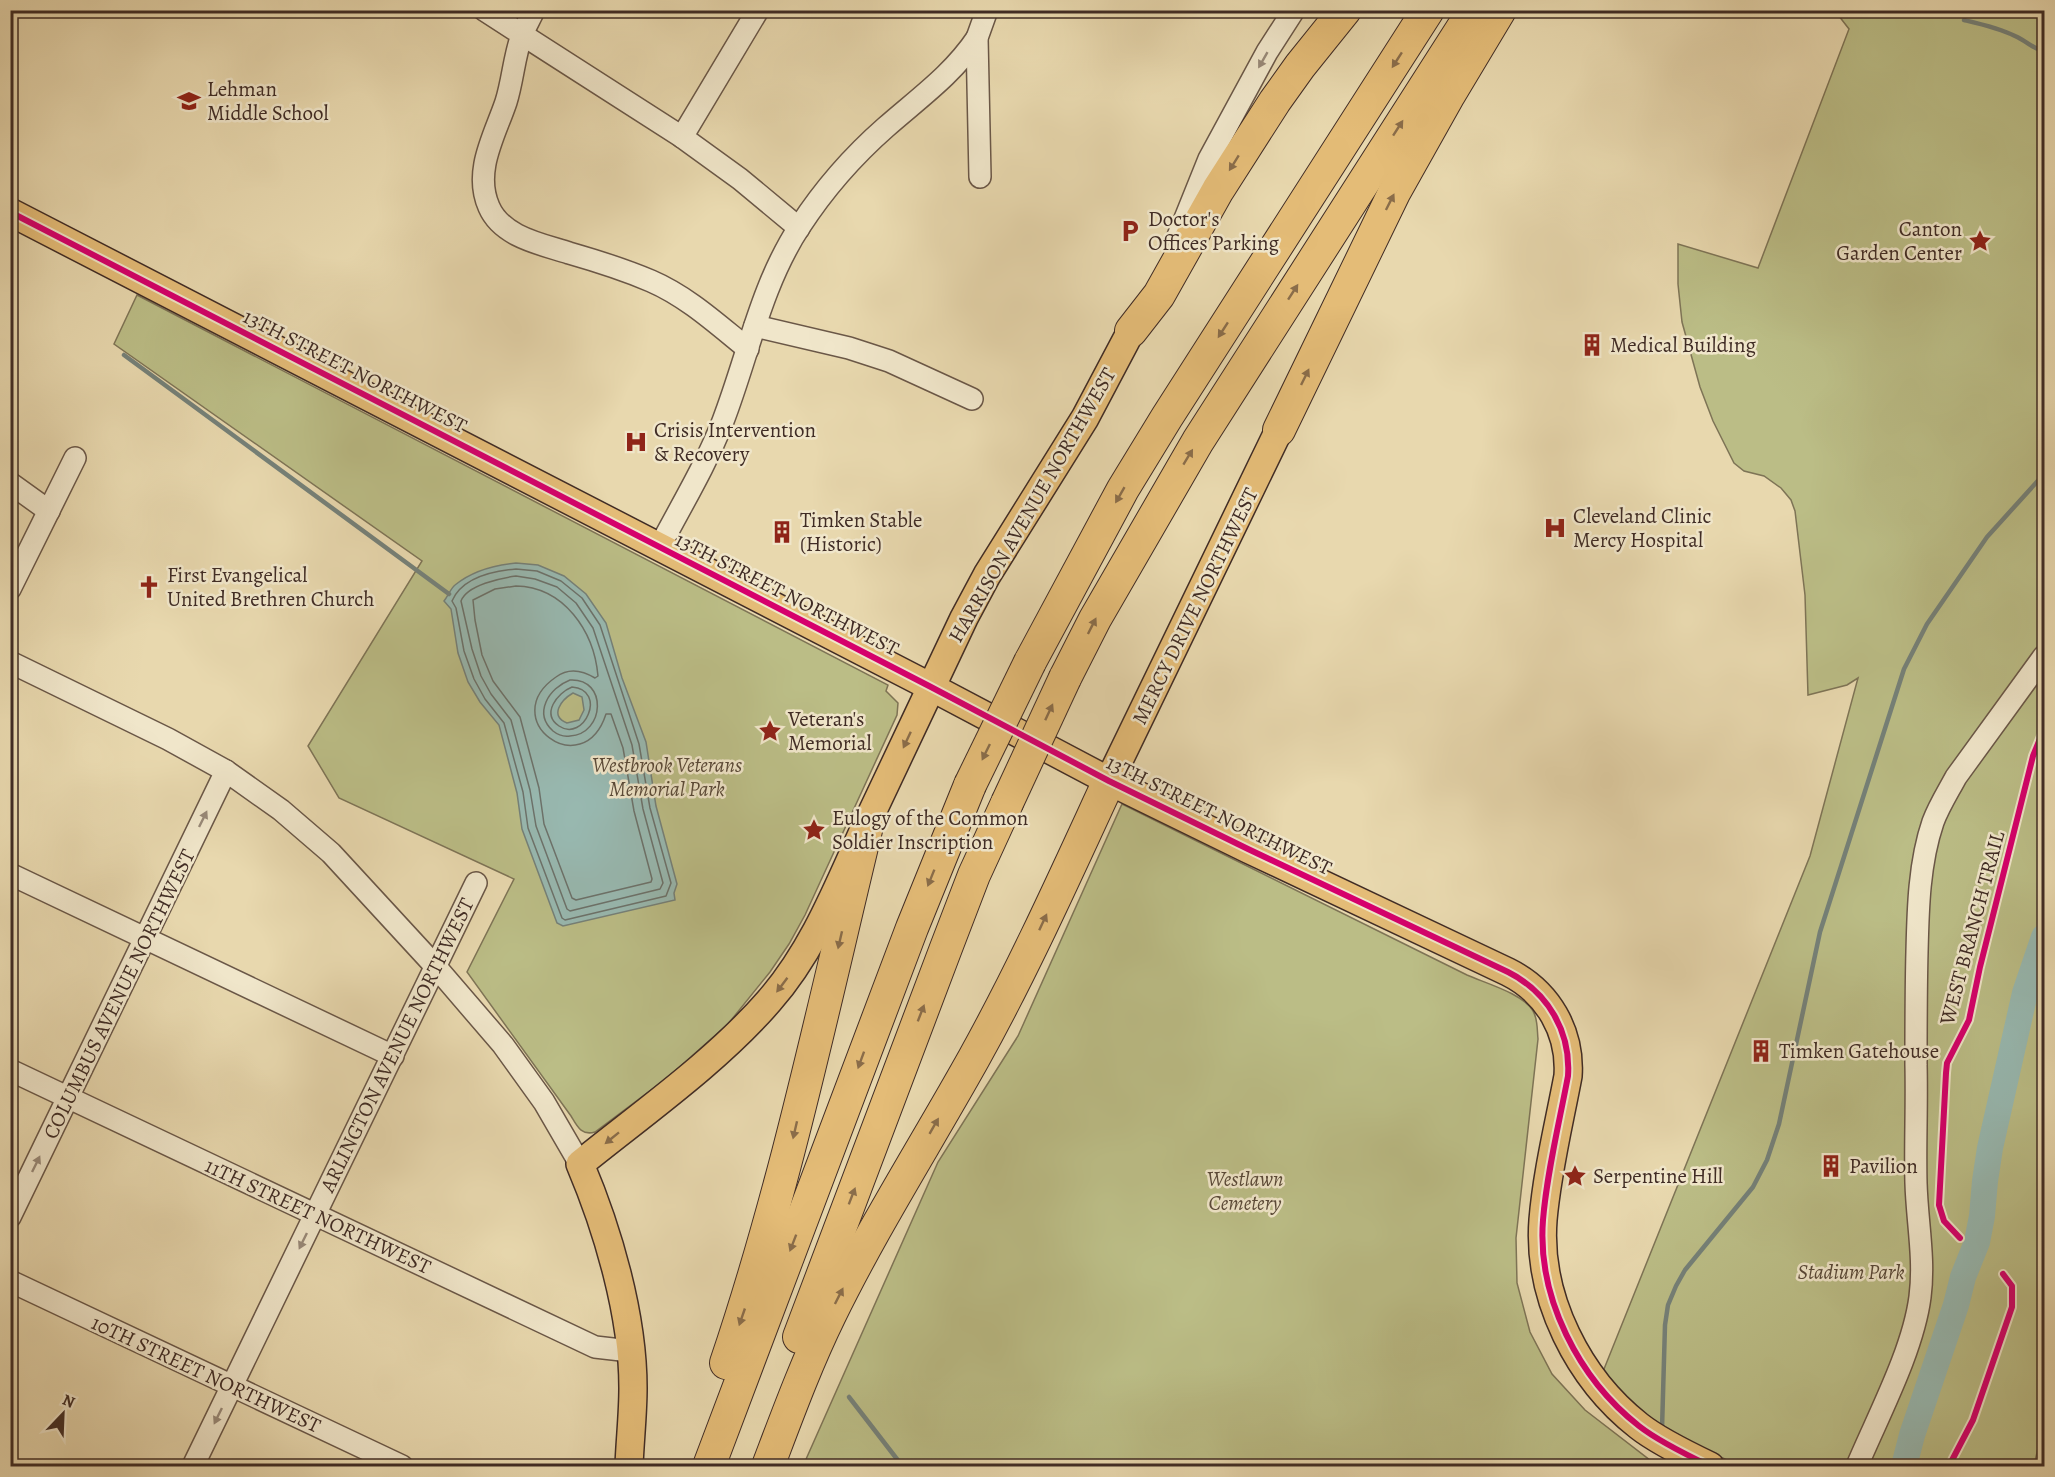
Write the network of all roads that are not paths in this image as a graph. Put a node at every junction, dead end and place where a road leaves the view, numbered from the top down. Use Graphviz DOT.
graph roads {
  1 [pos="484,10"];
  2 [pos="534,10"];
  3 [pos="758,10"];
  4 [pos="987,10"];
  5 [pos="1294,10"];
  6 [pos="1345,10"];
  7 [pos="1428,10"];
  8 [pos="1474,10"];
  9 [pos="1500,10"];
  10 [pos="521,36"];
  11 [pos="977,38"];
  12 [pos="682,137"];
  13 [pos="980,177"];
  14 [pos="10,212"];
  15 [pos="798,228"];
  16 [pos="755,326"];
  17 [pos="1131,331"];
  18 [pos="748,349"];
  19 [pos="972,399"];
  20 [pos="1279,430"];
  21 [pos="75,458"];
  22 [pos="10,483"];
  23 [pos="49,511"];
  24 [pos="659,548"];
  25 [pos="10,589"];
  26 [pos="2044,656"];
  27 [pos="10,662"];
  28 [pos="931,687"];
  29 [pos="226,771"];
  30 [pos="1110,781"];
  31 [pos="868,822"];
  32 [pos="10,874"];
  33 [pos="476,884"];
  34 [pos="146,938"];
  35 [pos="436,967"];
  36 [pos="393,1056"];
  37 [pos="10,1070"];
  38 [pos="69,1098"];
  39 [pos="580,1164"];
  40 [pos="315,1215"];
  41 [pos="10,1217"];
  42 [pos="10,1281"];
  43 [pos="630,1351"];
  44 [pos="232,1386"];
  45 [pos="1703,1463"];
  46 [pos="193,1467"];
  47 [pos="402,1467"];
  48 [pos="629,1467"];
  49 [pos="689,1467"];
  50 [pos="709,1467"];
  51 [pos="750,1467"];
  52 [pos="768,1467"];
  53 [pos="1857,1467"];
  1 -- 10 [label="street"];
  2 -- 10 [label="street"];
  3 -- 12 [label="street"];
  4 -- 11 [label="street"];
  5 -- 17 [label="street, HARRISON AVENUE NORTHWEST, one-way"];
  6 -- 17 [label="highway, one-way"];
  7 -- 50 [label="highway, one-way, bridge"];
  51 -- 8 [label="highway, one-way, bridge"];
  20 -- 9 [label="highway, one-way"];
  10 -- 12 [label="street"];
  10 -- 18 [label="street"];
  11 -- 13 [label="street"];
  11 -- 15 [label="street"];
  12 -- 15 [label="street"];
  14 -- 24 [label="main road, 13TH STREET NORTHWEST"];
  15 -- 16 [label="street"];
  16 -- 18 [label="street"];
  16 -- 19 [label="street"];
  17 -- 28 [label="main road, HARRISON AVENUE NORTHWEST"];
  18 -- 24 [label="street"];
  20 -- 30 [label="main road, MERCY DRIVE NORTHWEST"];
  21 -- 23 [label="street"];
  22 -- 23 [label="street"];
  23 -- 25 [label="street"];
  24 -- 28 [label="main road, 13TH STREET NORTHWEST"];
  26 -- 53 [label="street"];
  27 -- 29 [label="street"];
  28 -- 30 [label="main road, 13TH STREET NORTHWEST"];
  28 -- 31 [label="main road, HARRISON AVENUE NORTHWEST, one-way"];
  34 -- 29 [label="street, COLUMBUS AVENUE NORTHWEST, one-way"];
  29 -- 35 [label="street"];
  30 -- 45 [label="main road, 13TH STREET NORTHWEST"];
  52 -- 30 [label="highway, one-way"];
  31 -- 39 [label="main road, HARRISON AVENUE NORTHWEST, one-way"];
  31 -- 49 [label="highway, one-way"];
  32 -- 34 [label="street"];
  33 -- 35 [label="street, ARLINGTON AVENUE NORTHWEST"];
  34 -- 36 [label="street"];
  34 -- 38 [label="street, COLUMBUS AVENUE NORTHWEST"];
  35 -- 36 [label="street, ARLINGTON AVENUE NORTHWEST"];
  35 -- 39 [label="street"];
  36 -- 40 [label="street, ARLINGTON AVENUE NORTHWEST"];
  37 -- 38 [label="street, 11TH STREET NORTHWEST"];
  38 -- 40 [label="street, 11TH STREET NORTHWEST"];
  41 -- 38 [label="street, COLUMBUS AVENUE NORTHWEST, one-way"];
  39 -- 43 [label="main road"];
  40 -- 43 [label="street, 11TH STREET NORTHWEST"];
  40 -- 44 [label="street, ARLINGTON AVENUE NORTHWEST, one-way"];
  42 -- 44 [label="street, 10TH STREET NORTHWEST"];
  43 -- 48 [label="main road"];
  44 -- 46 [label="street, ARLINGTON AVENUE NORTHWEST, one-way"];
  44 -- 47 [label="street, 10TH STREET NORTHWEST"];
}
